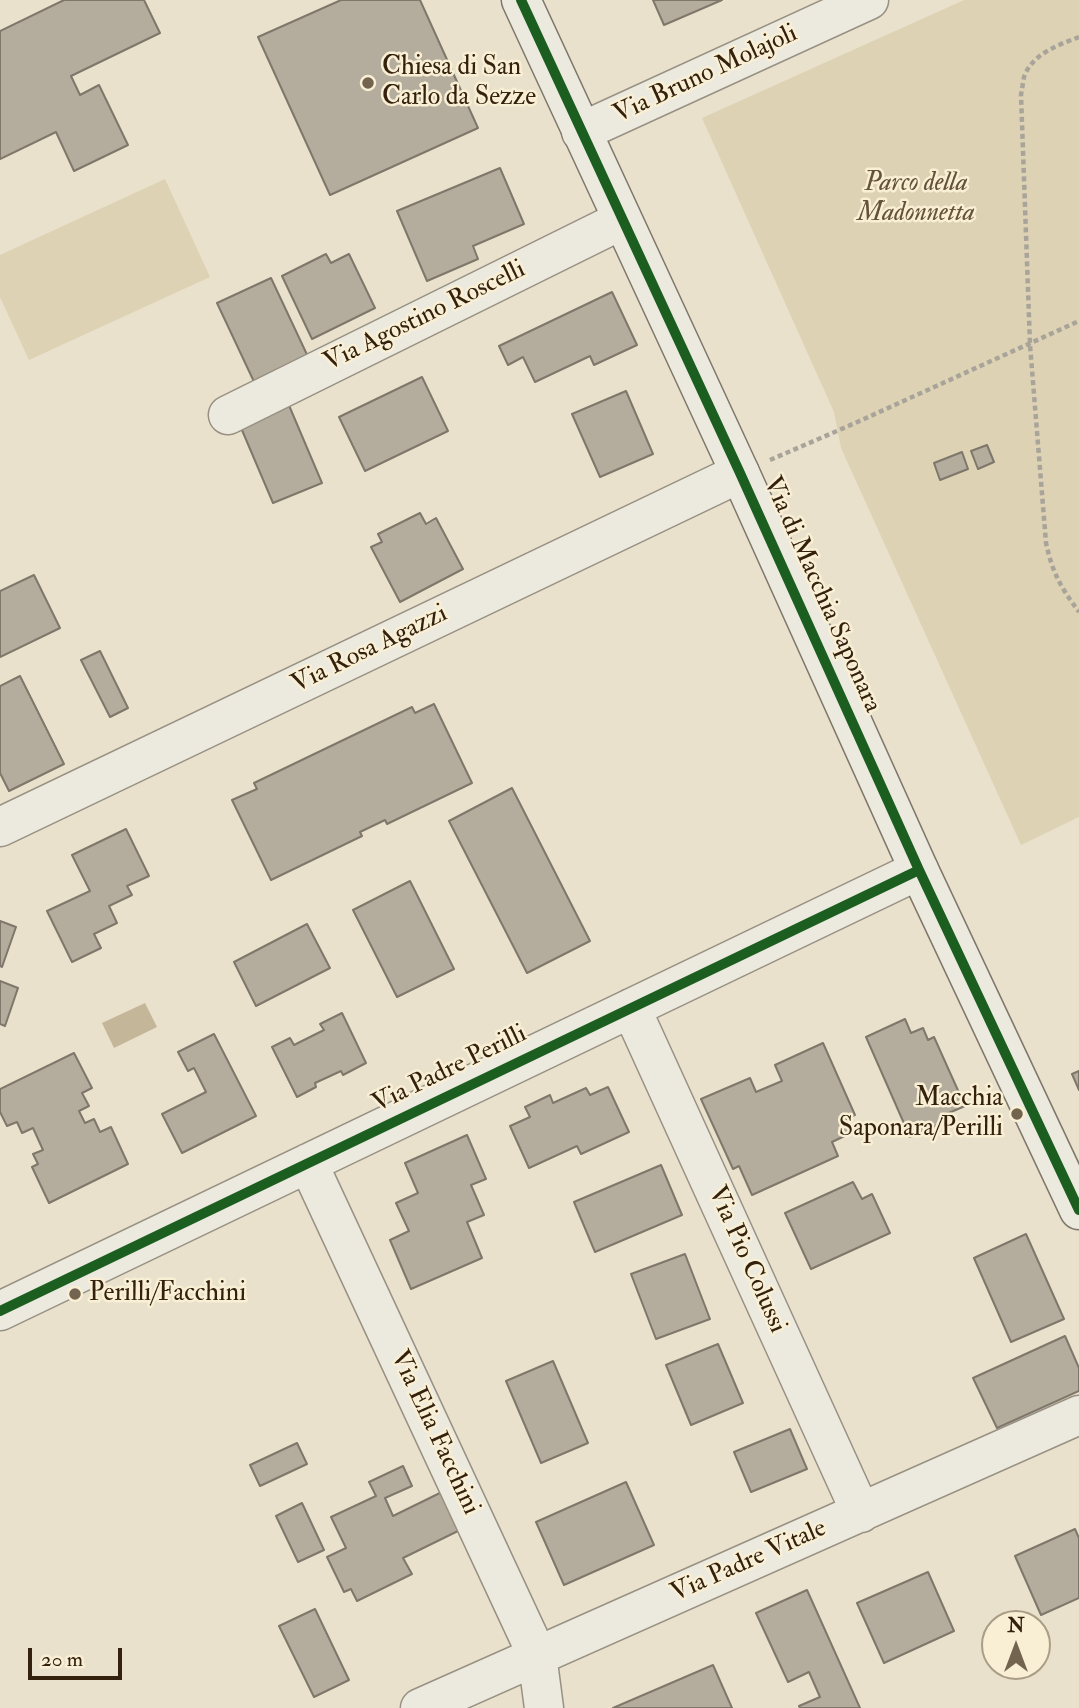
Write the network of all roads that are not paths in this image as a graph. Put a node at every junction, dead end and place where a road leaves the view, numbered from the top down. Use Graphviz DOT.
graph roads {
  1 [pos="521,0"];
  2 [pos="869,0"];
  3 [pos="582,132"];
  4 [pos="622,220"];
  5 [pos="228,415"];
  6 [pos="740,473"];
  7 [pos="1,826"];
  8 [pos="919,870"];
  9 [pos="631,1008"];
  10 [pos="308,1163"];
  11 [pos="1079,1209"];
  12 [pos="0,1311"];
  13 [pos="1079,1415"];
  14 [pos="861,1513"];
  15 [pos="537,1655"];
  16 [pos="419,1708"];
  17 [pos="544,1708"];
  1 -- 3 [label="street, Via di Macchia Saponara"];
  2 -- 3 [label="street, Via Bruno Molajoli"];
  3 -- 4 [label="street, Via di Macchia Saponara"];
  4 -- 5 [label="street, Via Agostino Roscelli"];
  4 -- 6 [label="street, Via di Macchia Saponara"];
  6 -- 7 [label="street, Via Rosa Agazzi"];
  6 -- 8 [label="street, Via di Macchia Saponara"];
  8 -- 9 [label="street, Via Padre Perilli"];
  8 -- 11 [label="street, Via di Macchia Saponara"];
  9 -- 10 [label="street, Via Padre Perilli"];
  9 -- 14 [label="street, Via Pio Colussi"];
  10 -- 12 [label="street, Via Padre Perilli"];
  10 -- 15 [label="street, Via Elia Facchini"];
  13 -- 14 [label="street, Via Padre Vitale"];
  14 -- 15 [label="street, Via Padre Vitale"];
  15 -- 16 [label="street, Via Padre Vitale"];
  15 -- 17 [label="street, Via Elia Facchini"];
}
